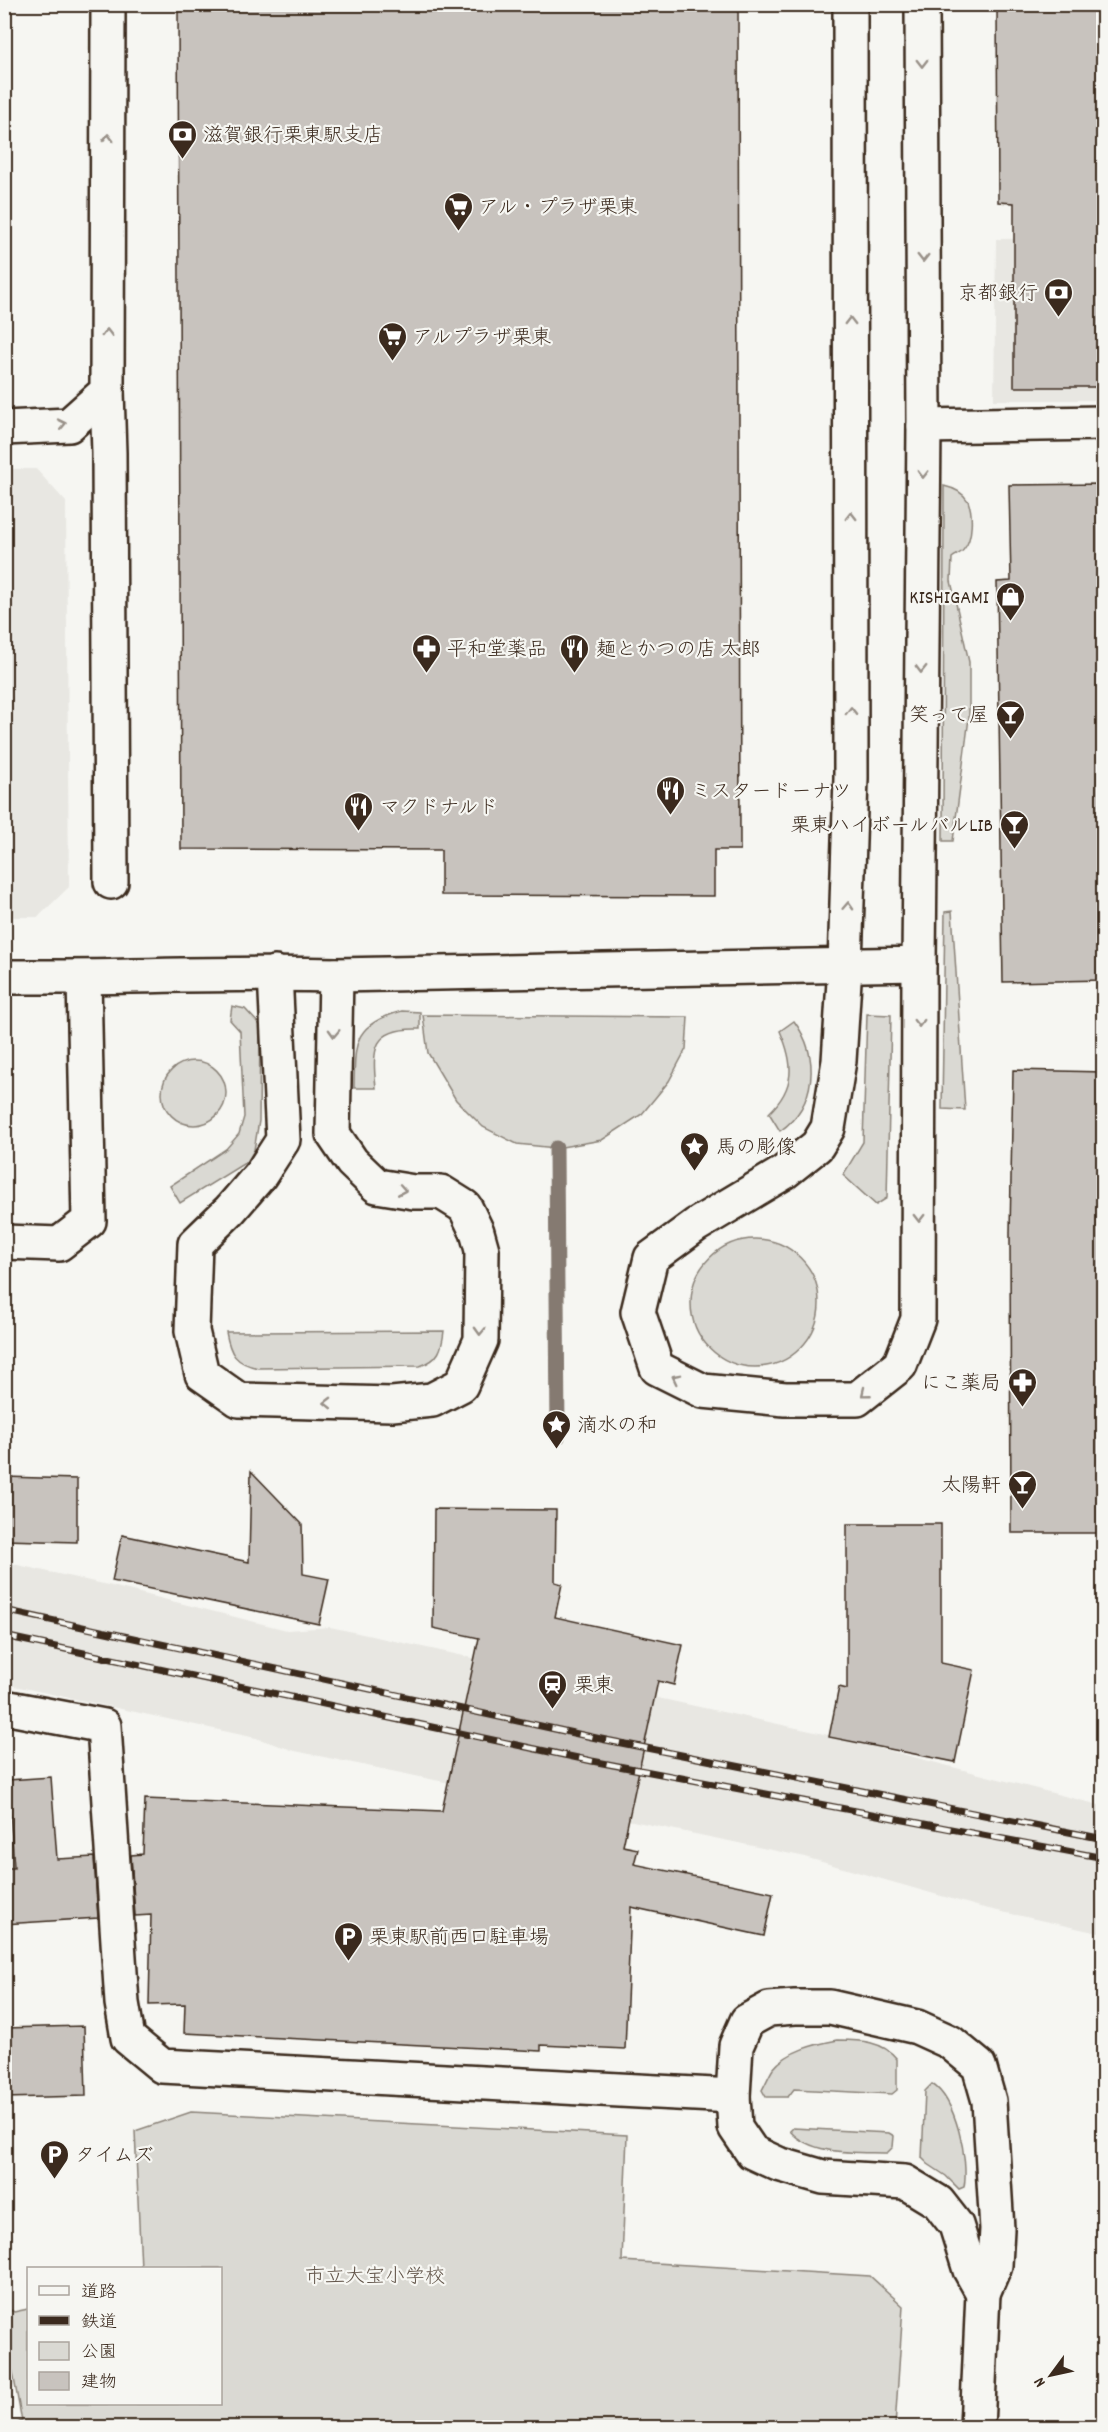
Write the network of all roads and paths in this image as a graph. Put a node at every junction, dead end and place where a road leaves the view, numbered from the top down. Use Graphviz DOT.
graph roads {
  1 [pos="108,4"];
  2 [pos="850,4"];
  3 [pos="922,4"];
  4 [pos="107,391"];
  5 [pos="1104,423"];
  6 [pos="924,426"];
  7 [pos="4,428"];
  8 [pos="111,882"];
  9 [pos="919,964"];
  10 [pos="845,965"];
  11 [pos="274,973"];
  12 [pos="336,975"];
  13 [pos="4,977"];
  14 [pos="84,978"];
  15 [pos="4,1242"];
  16 [pos="4,1707"];
  17 [pos="733,2096"];
  18 [pos="983,2293"];
  19 [pos="977,2427"];
  4 -- 1 [label="street, one-way"];
  10 -- 2 [label="street, one-way"];
  3 -- 6 [label="street, one-way"];
  7 -- 4 [label="street, one-way"];
  4 -- 8 [label="street"];
  5 -- 6 [label="street"];
  6 -- 9 [label="street, one-way"];
  9 -- 10 [label="street"];
  9 -- 10 [label="street, one-way"];
  10 -- 12 [label="street"];
  11 -- 12 [label="street"];
  12 -- 11 [label="street, one-way"];
  11 -- 14 [label="street"];
  13 -- 14 [label="street"];
  14 -- 15 [label="street"];
  16 -- 17 [label="street"];
  17 -- 18 [label="street"];
  17 -- 18 [label="street"];
  18 -- 19 [label="street"];
}
